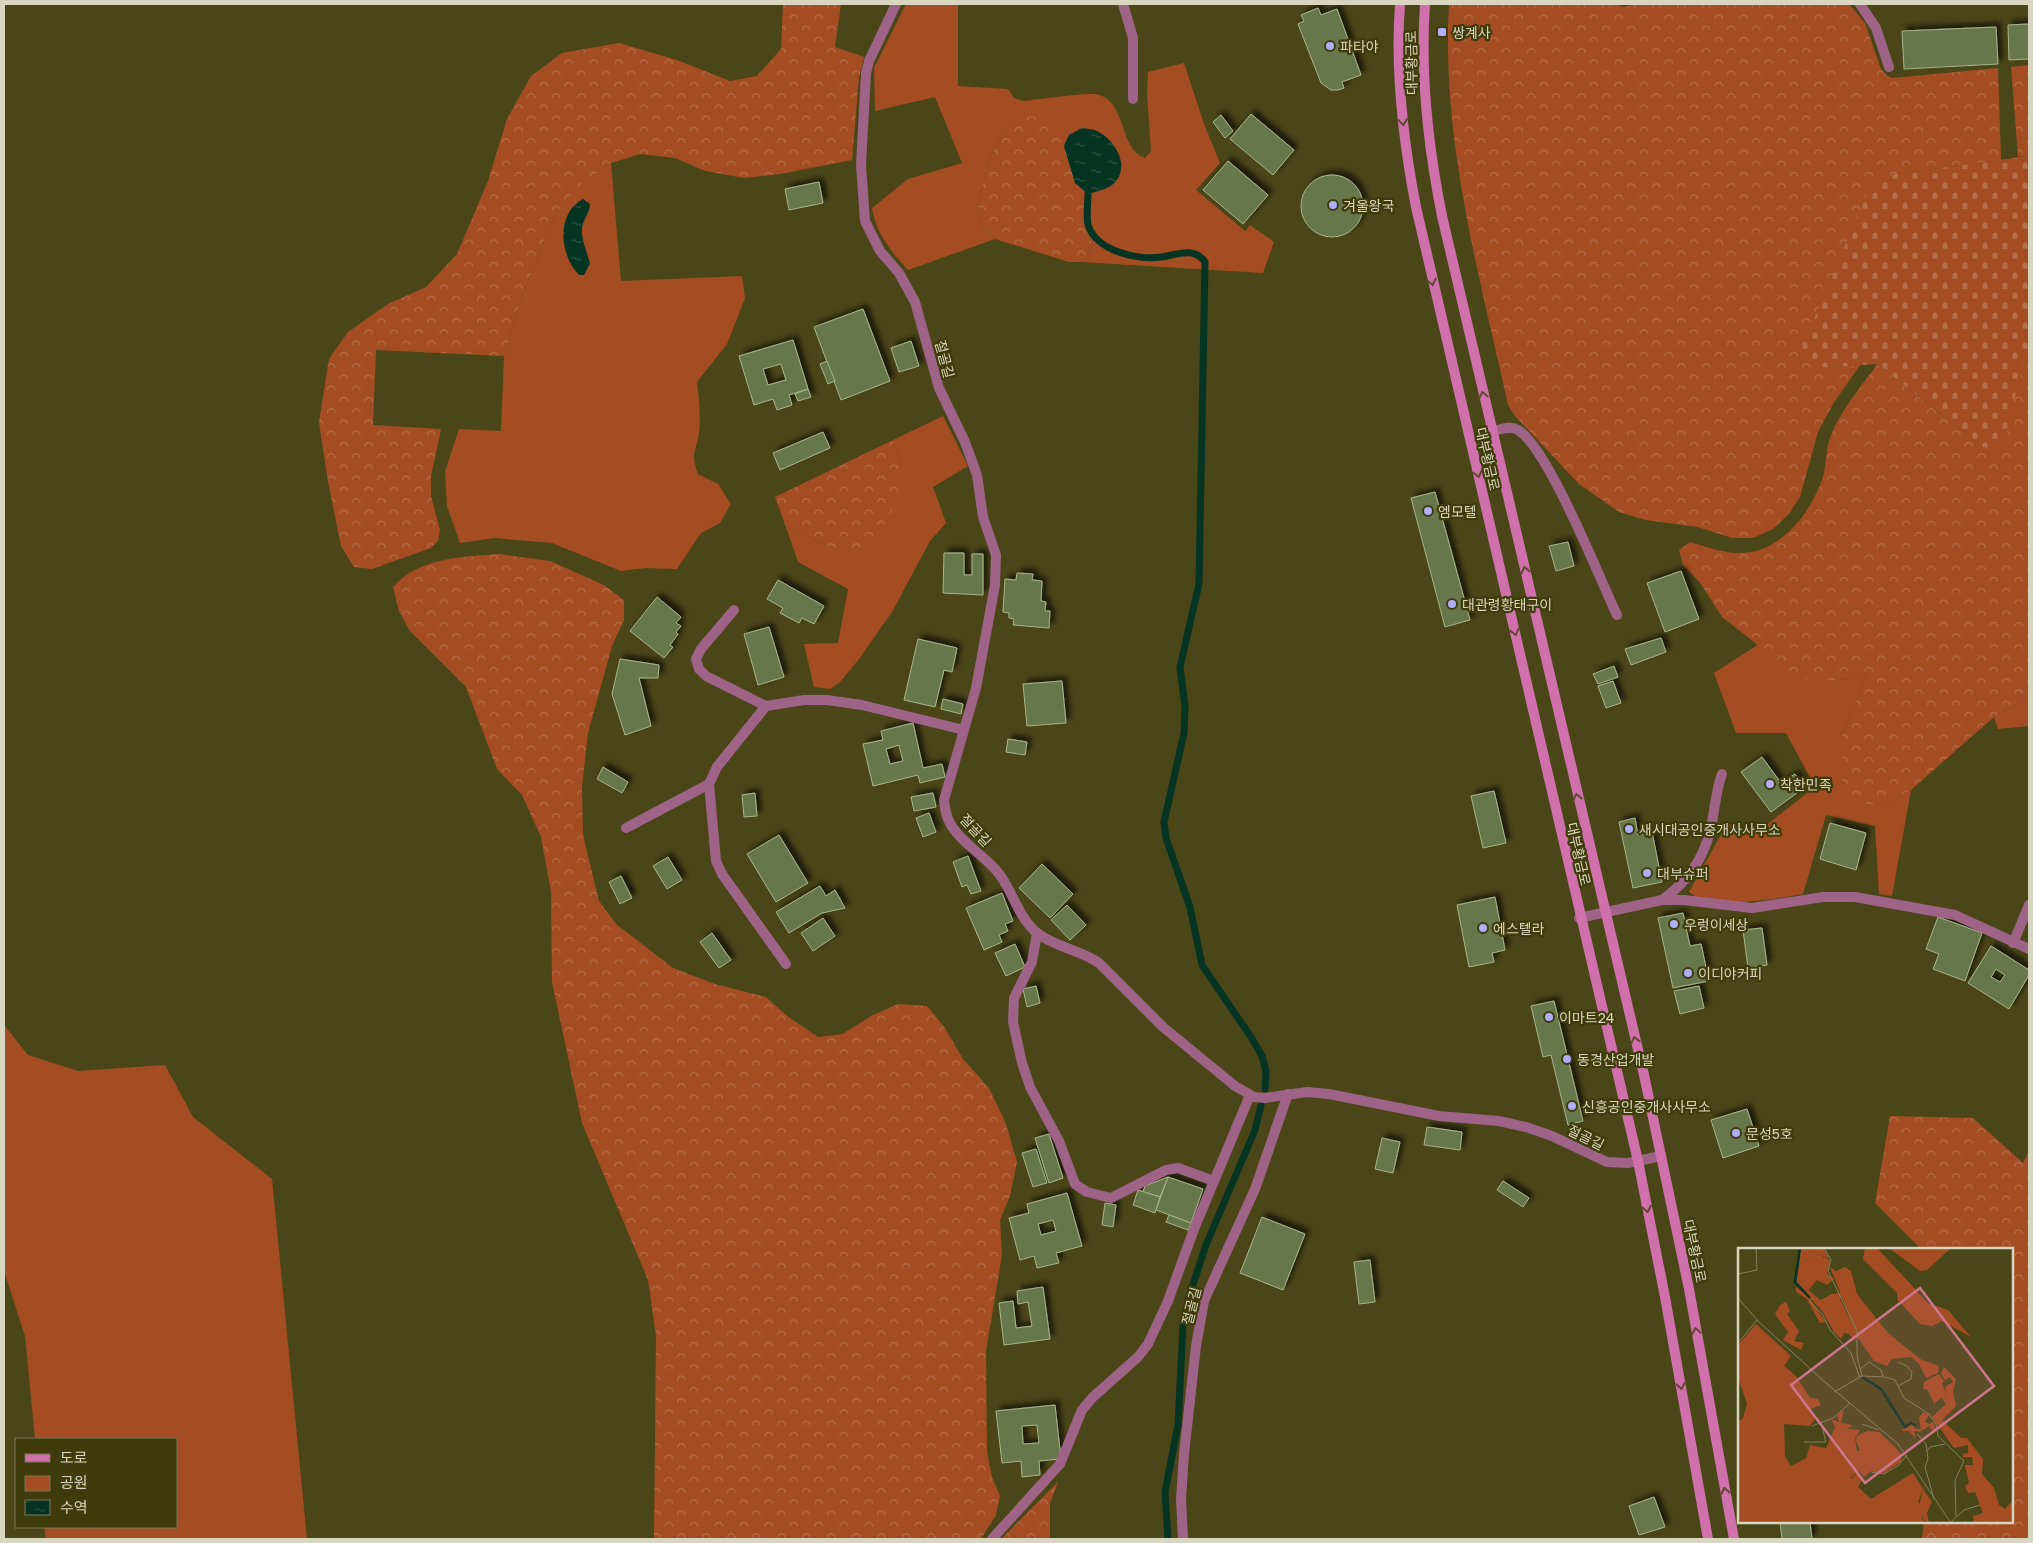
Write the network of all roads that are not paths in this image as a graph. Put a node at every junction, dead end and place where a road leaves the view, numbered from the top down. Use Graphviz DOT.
graph roads {
  1 [pos="896,4"];
  2 [pos="1123,4"];
  3 [pos="1400,4"];
  4 [pos="1424,4"];
  5 [pos="1860,4"];
  6 [pos="1890,67"];
  7 [pos="1134,99"];
  8 [pos="1492,432"];
  9 [pos="734,610"];
  10 [pos="1617,614"];
  11 [pos="766,706"];
  12 [pos="964,730"];
  13 [pos="1722,774"];
  14 [pos="709,784"];
  15 [pos="626,828"];
  16 [pos="1662,900"];
  17 [pos="2029,905"];
  18 [pos="1604,912"];
  19 [pos="1580,918"];
  20 [pos="1038,933"];
  21 [pos="2012,943"];
  22 [pos="2029,949"];
  23 [pos="786,964"];
  24 [pos="1288,1094"];
  25 [pos="1250,1095"];
  26 [pos="1661,1156"];
  27 [pos="1638,1161"];
  28 [pos="1214,1181"];
  29 [pos="992,1539"];
  30 [pos="1183,1539"];
  31 [pos="1708,1539"];
  32 [pos="1734,1539"];
  1 -- 12 [label="lane, 절골길"];
  2 -- 7 [label="lane"];
  3 -- 19 [label="main road, 대부황금로, one-way"];
  8 -- 4 [label="main road, 대부황금로, one-way"];
  5 -- 6 [label="lane"];
  8 -- 10 [label="lane"];
  18 -- 8 [label="main road, 대부황금로, one-way"];
  9 -- 11 [label="lane"];
  11 -- 12 [label="lane"];
  11 -- 14 [label="lane"];
  12 -- 20 [label="lane, 절골길"];
  13 -- 16 [label="lane"];
  14 -- 15 [label="lane"];
  14 -- 23 [label="lane"];
  16 -- 18 [label="lane"];
  16 -- 21 [label="lane"];
  17 -- 21 [label="lane"];
  18 -- 19 [label="lane"];
  26 -- 18 [label="main road, 대부황금로, one-way"];
  19 -- 27 [label="main road, 대부황금로"];
  20 -- 25 [label="lane, 절골길"];
  20 -- 28 [label="lane"];
  21 -- 22 [label="lane"];
  24 -- 25 [label="lane, 절골길"];
  24 -- 27 [label="lane, 절골길"];
  24 -- 30 [label="lane, 절골길"];
  25 -- 28 [label="lane, 절골길"];
  26 -- 27 [label="lane, 절골길"];
  32 -- 26 [label="main road, 대부황금로, one-way"];
  27 -- 31 [label="main road, 대부황금로, one-way"];
  28 -- 29 [label="lane, 절골길"];
}
